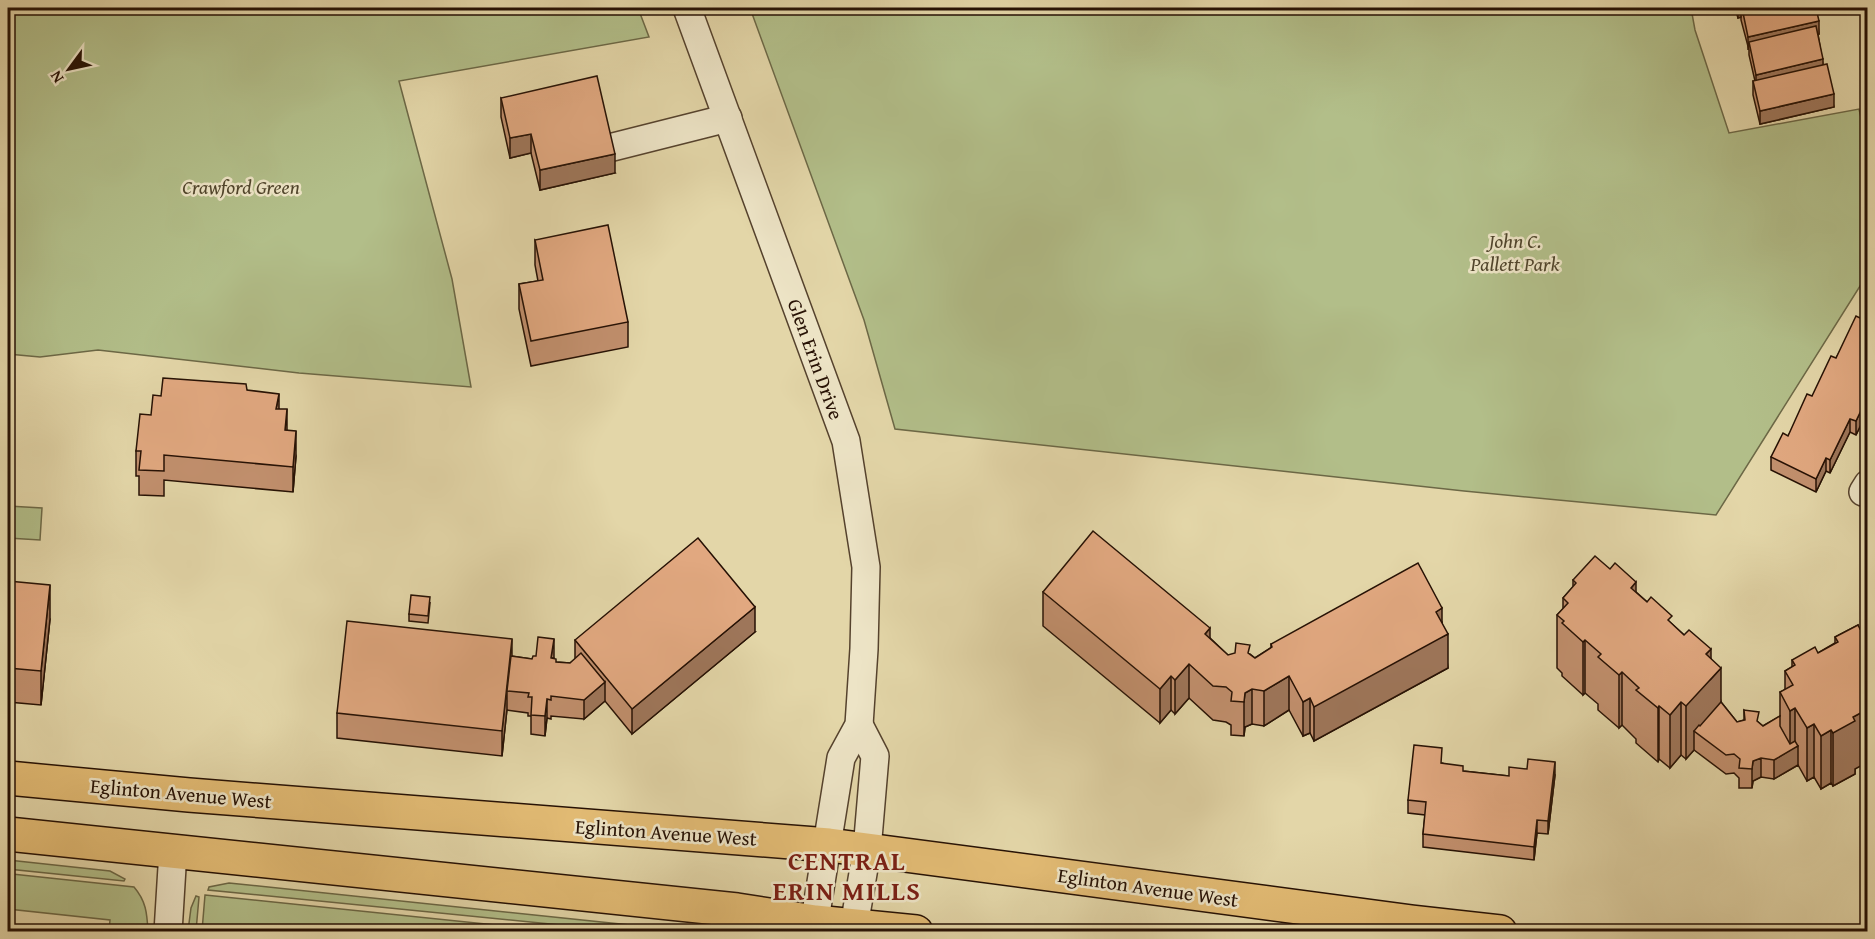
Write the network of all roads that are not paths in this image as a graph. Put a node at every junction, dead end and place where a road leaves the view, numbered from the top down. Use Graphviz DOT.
graph roads {
  1 [pos="687,8"];
  2 [pos="728,118"];
  3 [pos="609,148"];
  4 [pos="859,725"];
  5 [pos="8,778"];
  6 [pos="8,834"];
  7 [pos="829,845"];
  8 [pos="867,850"];
  9 [pos="173,851"];
  10 [pos="814,927"];
  11 [pos="854,929"];
  12 [pos="168,932"];
  13 [pos="916,932"];
  14 [pos="1500,932"];
  1 -- 2 [label="street, Glen Erin Drive"];
  2 -- 3 [label="street"];
  2 -- 4 [label="street, Glen Erin Drive"];
  4 -- 7 [label="street, Glen Erin Drive"];
  4 -- 8 [label="street"];
  5 -- 7 [label="main road, Eglinton Avenue West"];
  6 -- 9 [label="main road"];
  7 -- 8 [label="main road, Eglinton Avenue West"];
  7 -- 10 [label="street, Glen Erin Drive"];
  8 -- 11 [label="street"];
  8 -- 14 [label="main road, Eglinton Avenue West"];
  9 -- 10 [label="main road"];
  9 -- 12 [label="street"];
  10 -- 11 [label="main road"];
  11 -- 13 [label="main road"];
}
